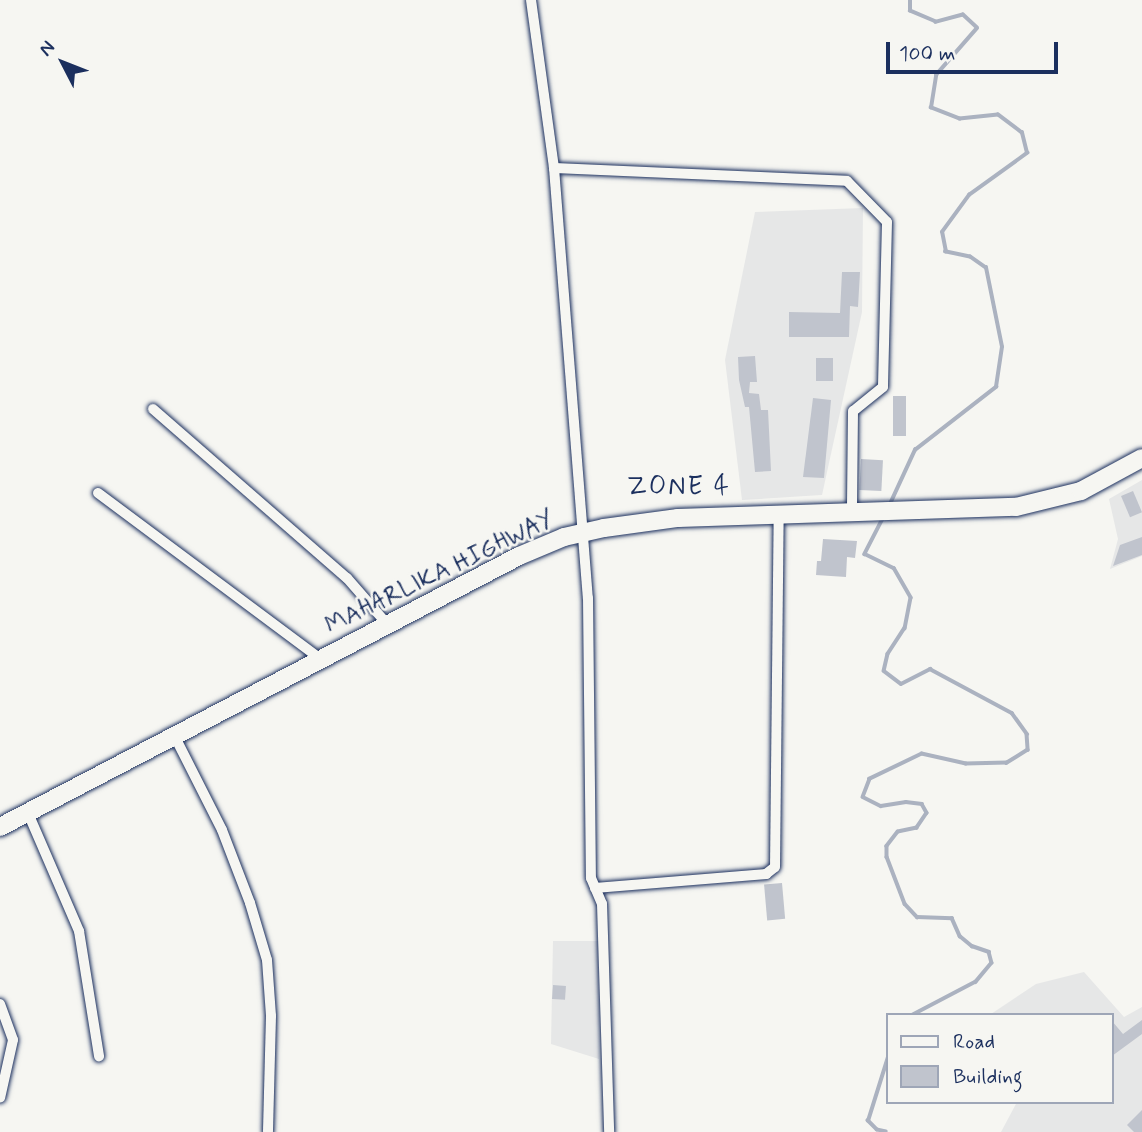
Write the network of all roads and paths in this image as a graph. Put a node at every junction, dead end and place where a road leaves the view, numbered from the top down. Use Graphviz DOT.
graph roads {
  1 [pos="531,0"];
  2 [pos="554,168"];
  3 [pos="153,409"];
  4 [pos="1142,458"];
  5 [pos="98,493"];
  6 [pos="860,511"];
  7 [pos="779,513"];
  8 [pos="583,532"];
  9 [pos="388,625"];
  10 [pos="321,659"];
  11 [pos="174,735"];
  12 [pos="28,813"];
  13 [pos="0,827"];
  14 [pos="595,888"];
  15 [pos="0,1003"];
  16 [pos="99,1056"];
  17 [pos="0,1098"];
  18 [pos="268,1132"];
  19 [pos="609,1132"];
  1 -- 2 [label="street"];
  2 -- 6 [label="street"];
  2 -- 8 [label="street"];
  3 -- 9 [label="street"];
  4 -- 6 [label="highway, MAHARLIKA HIGHWAY"];
  5 -- 10 [label="street"];
  6 -- 7 [label="highway, MAHARLIKA HIGHWAY"];
  7 -- 8 [label="highway, MAHARLIKA HIGHWAY"];
  7 -- 14 [label="street"];
  8 -- 9 [label="highway, MAHARLIKA HIGHWAY"];
  8 -- 14 [label="street"];
  9 -- 10 [label="highway, MAHARLIKA HIGHWAY"];
  10 -- 11 [label="highway, MAHARLIKA HIGHWAY"];
  11 -- 12 [label="highway, MAHARLIKA HIGHWAY"];
  11 -- 18 [label="street"];
  12 -- 13 [label="highway, MAHARLIKA HIGHWAY"];
  12 -- 16 [label="street"];
  14 -- 19 [label="street"];
  15 -- 17 [label="street"];
}
